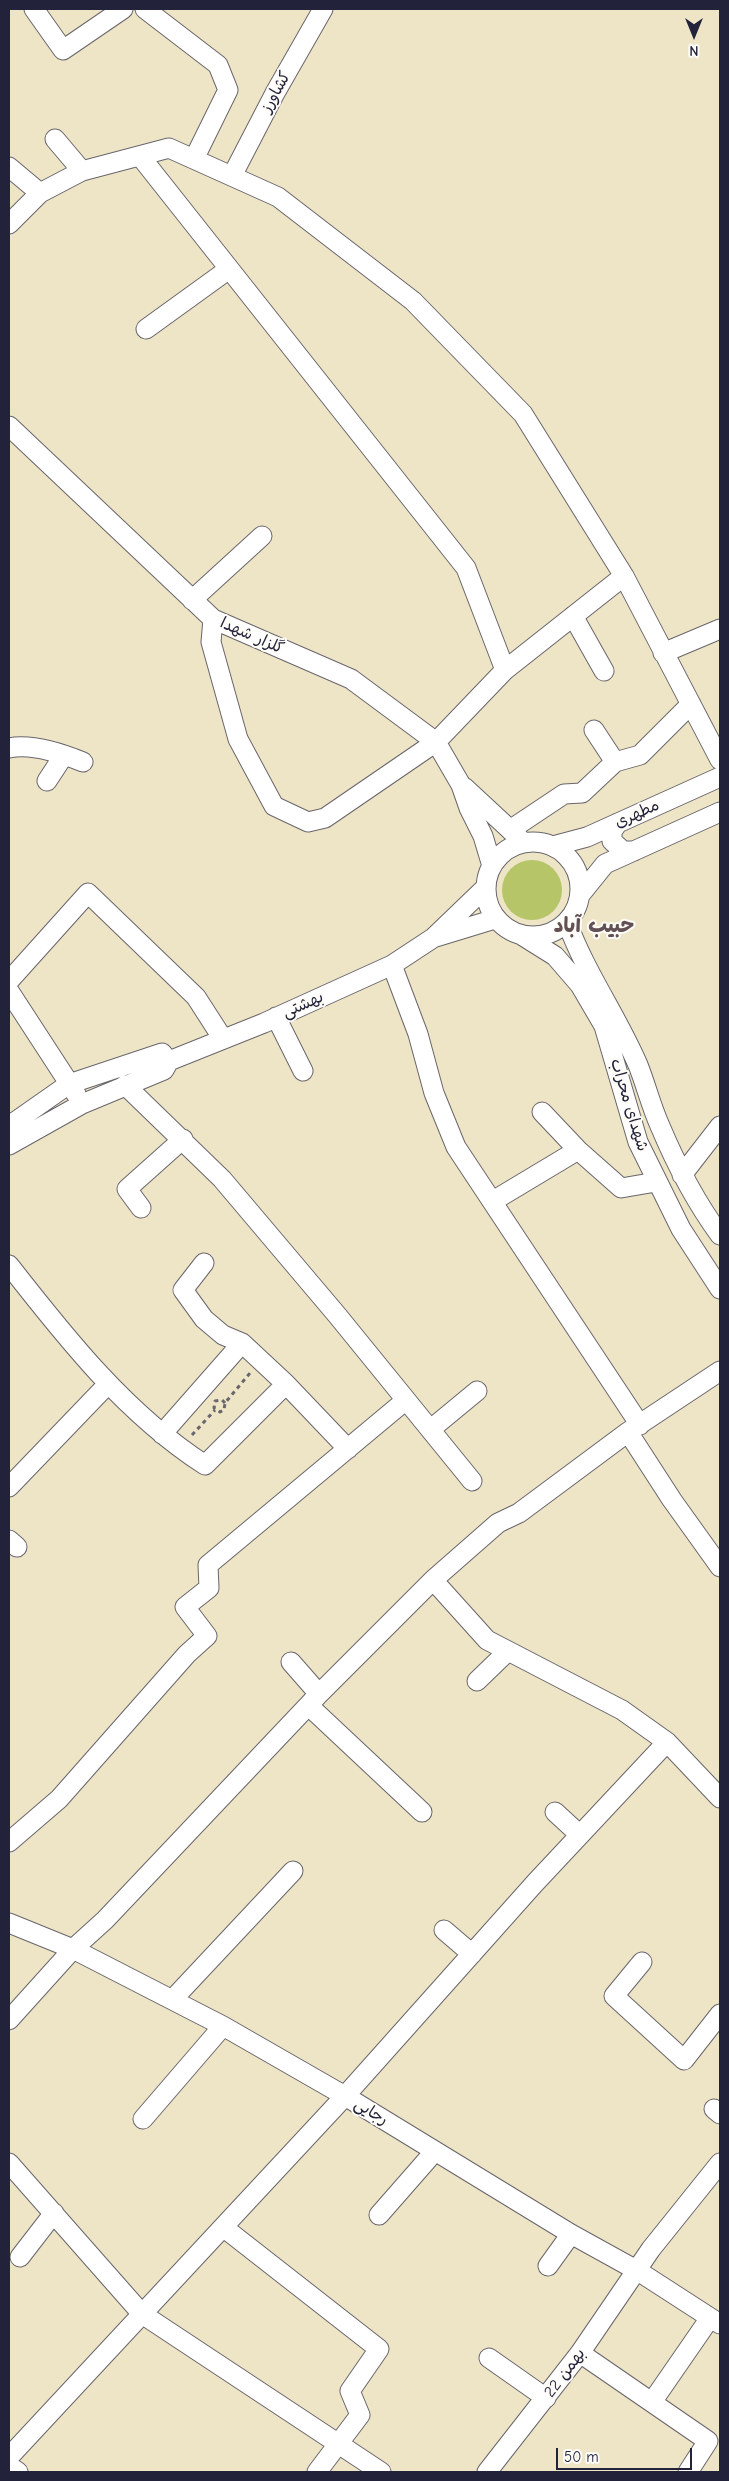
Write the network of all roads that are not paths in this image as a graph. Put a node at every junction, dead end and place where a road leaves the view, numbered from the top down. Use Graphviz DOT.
graph roads {
  1 [pos="34,9"];
  2 [pos="122,9"];
  3 [pos="145,9"];
  4 [pos="323,9"];
  5 [pos="55,139"];
  6 [pos="140,156"];
  7 [pos="194,159"];
  8 [pos="9,167"];
  9 [pos="82,171"];
  10 [pos="232,176"];
  11 [pos="40,193"];
  12 [pos="9,224"];
  13 [pos="229,269"];
  14 [pos="146,329"];
  15 [pos="9,426"];
  16 [pos="262,536"];
  17 [pos="624,576"];
  18 [pos="192,600"];
  19 [pos="573,616"];
  20 [pos="214,619"];
  21 [pos="720,629"];
  22 [pos="663,653"];
  23 [pos="504,670"];
  24 [pos="604,671"];
  25 [pos="691,704"];
  26 [pos="594,730"];
  27 [pos="436,742"];
  28 [pos="9,748"];
  29 [pos="64,755"];
  30 [pos="720,760"];
  31 [pos="83,762"];
  32 [pos="615,762"];
  33 [pos="720,777"];
  34 [pos="47,781"];
  35 [pos="461,785"];
  36 [pos="720,812"];
  37 [pos="618,823"];
  38 [pos="517,836"];
  39 [pos="553,846"];
  40 [pos="634,851"];
  41 [pos="492,866"];
  42 [pos="485,888"];
  43 [pos="580,895"];
  44 [pos="495,919"];
  45 [pos="568,922"];
  46 [pos="524,936"];
  47 [pos="433,938"];
  48 [pos="392,965"];
  49 [pos="9,981"];
  50 [pos="9,991"];
  51 [pos="276,1017"];
  52 [pos="15,1019"];
  53 [pos="223,1039"];
  54 [pos="169,1061"];
  55 [pos="304,1072"];
  56 [pos="69,1084"];
  57 [pos="126,1085"];
  58 [pos="82,1104"];
  59 [pos="542,1112"];
  60 [pos="9,1126"];
  61 [pos="720,1126"];
  62 [pos="664,1136"];
  63 [pos="183,1139"];
  64 [pos="638,1142"];
  65 [pos="9,1146"];
  66 [pos="578,1150"];
  67 [pos="682,1175"];
  68 [pos="656,1182"];
  69 [pos="492,1200"];
  70 [pos="141,1208"];
  71 [pos="720,1235"];
  72 [pos="204,1263"];
  73 [pos="9,1265"];
  74 [pos="720,1290"];
  75 [pos="242,1343"];
  76 [pos="720,1371"];
  77 [pos="108,1384"];
  78 [pos="286,1384"];
  79 [pos="477,1390"];
  80 [pos="406,1400"];
  81 [pos="634,1428"];
  82 [pos="431,1429"];
  83 [pos="162,1434"];
  84 [pos="348,1449"];
  85 [pos="472,1480"];
  86 [pos="9,1487"];
  87 [pos="717,1554"];
  88 [pos="433,1580"];
  89 [pos="508,1651"];
  90 [pos="291,1662"];
  91 [pos="477,1681"];
  92 [pos="314,1700"];
  93 [pos="667,1742"];
  94 [pos="720,1798"];
  95 [pos="422,1812"];
  96 [pos="555,1812"];
  97 [pos="580,1835"];
  98 [pos="10,1839"];
  99 [pos="293,1871"];
  100 [pos="9,1923"];
  101 [pos="444,1930"];
  102 [pos="73,1949"];
  103 [pos="472,1954"];
  104 [pos="642,1962"];
  105 [pos="173,1999"];
  106 [pos="720,2014"];
  107 [pos="9,2020"];
  108 [pos="223,2026"];
  109 [pos="346,2096"];
  110 [pos="143,2119"];
  111 [pos="436,2151"];
  112 [pos="9,2162"];
  113 [pos="720,2163"];
  114 [pos="54,2213"];
  115 [pos="379,2215"];
  116 [pos="223,2227"];
  117 [pos="571,2234"];
  118 [pos="20,2257"];
  119 [pos="548,2266"];
  120 [pos="638,2271"];
  121 [pos="142,2314"];
  122 [pos="715,2321"];
  123 [pos="580,2353"];
  124 [pos="489,2358"];
  125 [pos="546,2398"];
  126 [pos="652,2402"];
  127 [pos="339,2442"];
  128 [pos="9,2456"];
  129 [pos="9,2466"];
  130 [pos="18,2472"];
  131 [pos="317,2472"];
  132 [pos="381,2472"];
  133 [pos="488,2472"];
  134 [pos="688,2472"];
  1 -- 2 [label="street"];
  3 -- 7 [label="street"];
  4 -- 10 [label="street, کشاورز"];
  5 -- 9 [label="street"];
  6 -- 7 [label="street"];
  6 -- 9 [label="street"];
  6 -- 13 [label="street"];
  7 -- 10 [label="street"];
  8 -- 11 [label="street"];
  9 -- 11 [label="street"];
  10 -- 17 [label="street"];
  11 -- 12 [label="street"];
  13 -- 14 [label="street"];
  13 -- 23 [label="street"];
  15 -- 18 [label="street, گلزار شهدا"];
  16 -- 18 [label="street"];
  17 -- 19 [label="street"];
  17 -- 22 [label="street"];
  18 -- 20 [label="street, گلزار شهدا"];
  19 -- 23 [label="street"];
  19 -- 24 [label="street"];
  20 -- 27 [label="street, گلزار شهدا"];
  20 -- 27 [label="street"];
  21 -- 22 [label="street"];
  22 -- 25 [label="street"];
  23 -- 27 [label="street"];
  25 -- 30 [label="street"];
  25 -- 32 [label="street"];
  26 -- 32 [label="street"];
  27 -- 35 [label="street, گلزار شهدا"];
  28 -- 29 [label="street"];
  29 -- 31 [label="street"];
  29 -- 34 [label="street"];
  32 -- 38 [label="street"];
  33 -- 37 [label="street, مطهری"];
  35 -- 38 [label="street"];
  35 -- 41 [label="street"];
  36 -- 40 [label="street, مطهری"];
  37 -- 39 [label="street, مطهری"];
  37 -- 40 [label="street"];
  38 -- 39 [label="street"];
  38 -- 41 [label="street"];
  39 -- 43 [label="street"];
  40 -- 43 [label="street, مطهری"];
  41 -- 42 [label="street"];
  42 -- 44 [label="street"];
  42 -- 47 [label="street"];
  43 -- 45 [label="street"];
  44 -- 46 [label="street"];
  44 -- 47 [label="street"];
  45 -- 46 [label="street"];
  45 -- 62 [label="street, شهدای محراب"];
  46 -- 64 [label="street, شهدای محراب"];
  47 -- 48 [label="street, بهشتی"];
  48 -- 51 [label="street, بهشتی"];
  48 -- 69 [label="street"];
  49 -- 53 [label="street"];
  50 -- 52 [label="street"];
  51 -- 53 [label="street, بهشتی"];
  51 -- 55 [label="street"];
  52 -- 56 [label="street"];
  53 -- 54 [label="street, بهشتی"];
  54 -- 56 [label="street"];
  54 -- 57 [label="street, بهشتی"];
  56 -- 58 [label="street"];
  56 -- 60 [label="street"];
  57 -- 58 [label="street, بهشتی"];
  57 -- 63 [label="street"];
  58 -- 65 [label="street, بهشتی"];
  59 -- 66 [label="street"];
  61 -- 67 [label="street"];
  62 -- 64 [label="street"];
  62 -- 67 [label="street, شهدای محراب"];
  63 -- 70 [label="street"];
  63 -- 80 [label="street"];
  64 -- 68 [label="street, شهدای محراب"];
  66 -- 68 [label="street"];
  66 -- 69 [label="street"];
  67 -- 71 [label="street, شهدای محراب"];
  68 -- 74 [label="street, شهدای محراب"];
  69 -- 81 [label="street"];
  72 -- 75 [label="street"];
  73 -- 77 [label="street"];
  75 -- 78 [label="street"];
  75 -- 83 [label="street"];
  76 -- 81 [label="street"];
  77 -- 83 [label="street"];
  77 -- 86 [label="street"];
  78 -- 83 [label="street"];
  78 -- 84 [label="street"];
  79 -- 82 [label="street"];
  80 -- 82 [label="street"];
  80 -- 84 [label="street"];
  81 -- 87 [label="street"];
  81 -- 88 [label="street"];
  82 -- 85 [label="street"];
  84 -- 98 [label="street"];
  88 -- 89 [label="street"];
  88 -- 92 [label="street"];
  89 -- 91 [label="street"];
  89 -- 93 [label="street"];
  90 -- 92 [label="street"];
  92 -- 95 [label="street"];
  92 -- 102 [label="street"];
  93 -- 94 [label="street"];
  93 -- 97 [label="street"];
  96 -- 97 [label="street"];
  97 -- 103 [label="street"];
  99 -- 105 [label="street"];
  100 -- 102 [label="street, رجایی"];
  101 -- 103 [label="street"];
  102 -- 105 [label="street, رجایی"];
  102 -- 107 [label="street"];
  103 -- 109 [label="street"];
  104 -- 106 [label="street"];
  105 -- 108 [label="street, رجایی"];
  108 -- 109 [label="street, رجایی"];
  108 -- 110 [label="street"];
  109 -- 111 [label="street, رجایی"];
  109 -- 116 [label="street"];
  111 -- 115 [label="street"];
  111 -- 117 [label="street, رجایی"];
  112 -- 114 [label="street"];
  113 -- 120 [label="street, 22 بهمن"];
  114 -- 118 [label="street"];
  114 -- 121 [label="street"];
  116 -- 121 [label="street"];
  116 -- 127 [label="street"];
  117 -- 119 [label="street"];
  117 -- 120 [label="street, رجایی"];
  120 -- 122 [label="street, رجایی"];
  120 -- 123 [label="street, 22 بهمن"];
  121 -- 127 [label="street"];
  121 -- 128 [label="street"];
  122 -- 126 [label="street"];
  123 -- 125 [label="street, 22 بهمن"];
  123 -- 126 [label="street"];
  124 -- 125 [label="street"];
  125 -- 133 [label="street, 22 بهمن"];
  126 -- 134 [label="street"];
  127 -- 131 [label="street"];
  127 -- 132 [label="street"];
  129 -- 130 [label="street"];
}
